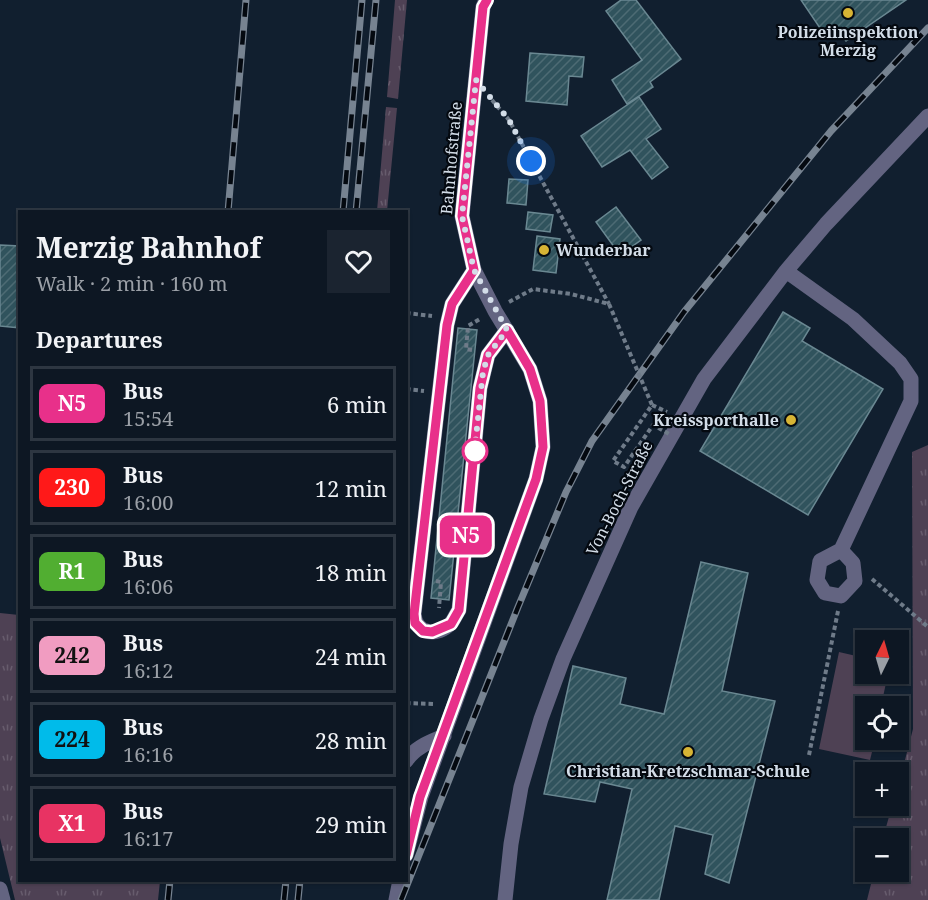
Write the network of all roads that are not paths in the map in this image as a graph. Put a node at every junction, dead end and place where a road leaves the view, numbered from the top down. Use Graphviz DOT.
graph roads {
  1 [pos="485,2"];
  2 [pos="928,116"];
  3 [pos="474,270"];
  4 [pos="786,271"];
  5 [pos="507,330"];
  6 [pos="841,550"];
  7 [pos="444,736"];
  8 [pos="408,758"];
  9 [pos="408,804"];
  10 [pos="414,822"];
  11 [pos="408,847"];
  12 [pos="400,882"];
  13 [pos="0,889"];
  14 [pos="3,900"];
  15 [pos="396,900"];
  16 [pos="505,900"];
  1 -- 3 [label="street, Bahnhofstraße"];
  2 -- 4 [label="street, Von-Boch-Straße"];
  3 -- 5 [label="street, Bahnhofstraße"];
  3 -- 5 [label="street"];
  4 -- 6 [label="street"];
  4 -- 16 [label="street, Von-Boch-Straße"];
  5 -- 7 [label="street, Bahnhofstraße"];
  6 -- 6 [label="street"];
  7 -- 8 [label="street"];
  7 -- 10 [label="street, Bahnhofstraße"];
  9 -- 10 [label="street"];
  10 -- 11 [label="street, Bahnhofstraße"];
  12 -- 15 [label="street"];
  13 -- 14 [label="street"];
}
